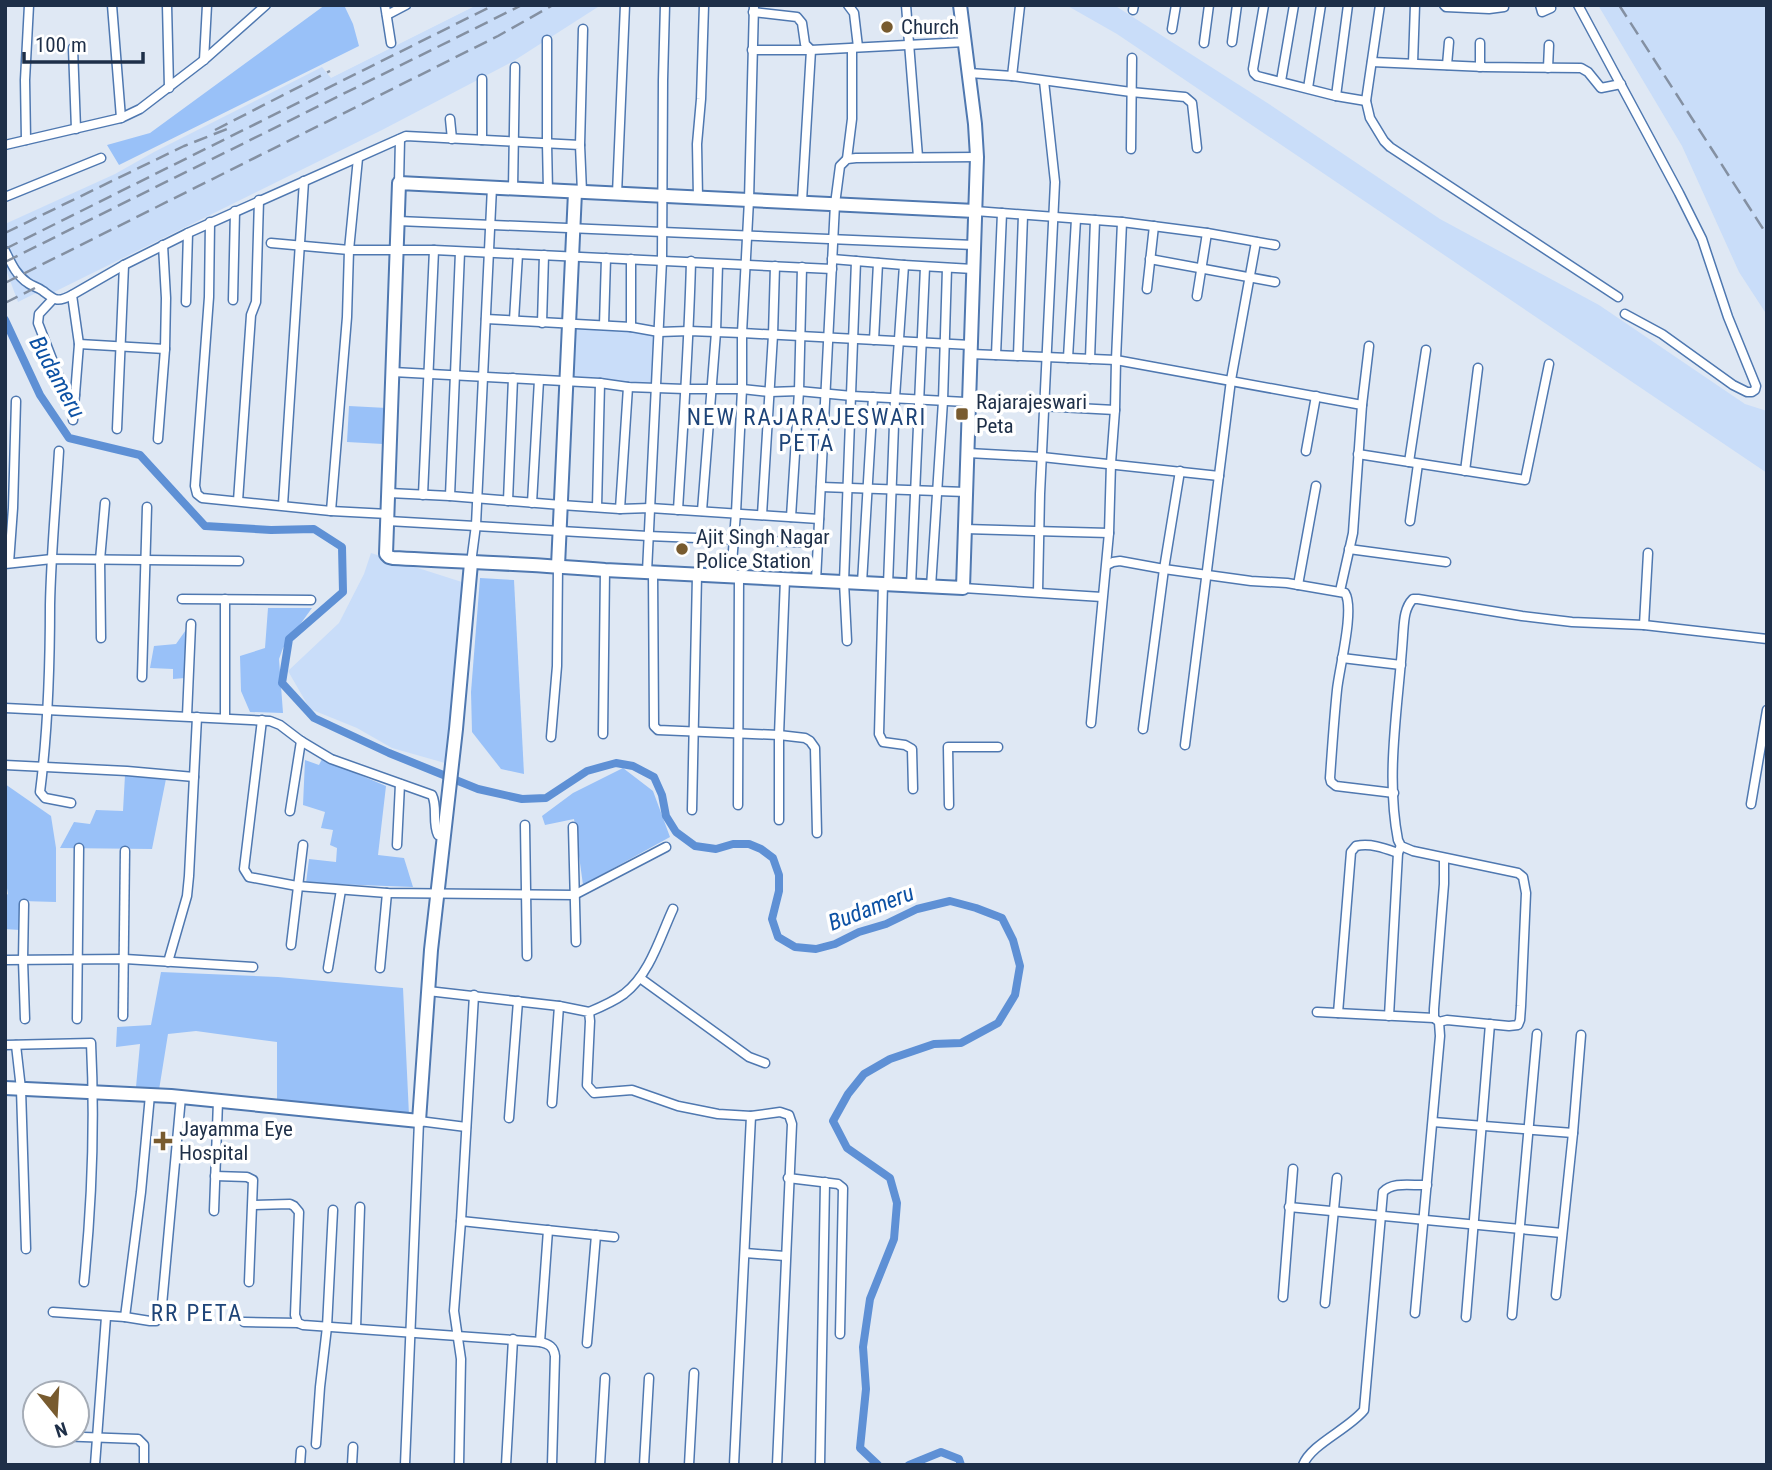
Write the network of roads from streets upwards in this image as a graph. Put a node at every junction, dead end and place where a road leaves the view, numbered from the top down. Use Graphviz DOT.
graph roads {
  1 [pos="29,5"];
  2 [pos="112,5"];
  3 [pos="167,5"];
  4 [pos="207,5"];
  5 [pos="255,5"];
  6 [pos="266,5"];
  7 [pos="385,5"];
  8 [pos="406,5"];
  9 [pos="625,5"];
  10 [pos="665,5"];
  11 [pos="704,5"];
  12 [pos="848,5"];
  13 [pos="906,5"];
  14 [pos="960,5"];
  15 [pos="1176,5"];
  16 [pos="1209,5"];
  17 [pos="1237,5"];
  18 [pos="1264,5"];
  19 [pos="1294,5"];
  20 [pos="1321,5"];
  21 [pos="1348,5"];
  22 [pos="1380,5"];
  23 [pos="1415,5"];
  24 [pos="1444,5"];
  25 [pos="1504,5"];
  26 [pos="1540,5"];
  27 [pos="1578,5"];
  28 [pos="1020,6"];
  29 [pos="1465,7"];
  30 [pos="754,8"];
  31 [pos="1552,8"];
  32 [pos="854,9"];
  33 [pos="387,15"];
  34 [pos="255,16"];
  35 [pos="583,29"];
  36 [pos="1172,29"];
  37 [pos="547,40"];
  38 [pos="965,41"];
  39 [pos="1232,42"];
  40 [pos="1449,42"];
  41 [pos="391,43"];
  42 [pos="1204,43"];
  43 [pos="1480,43"];
  44 [pos="911,44"];
  45 [pos="1549,45"];
  46 [pos="855,47"];
  47 [pos="73,48"];
  48 [pos="752,50"];
  49 [pos="811,50"];
  50 [pos="1132,58"];
  51 [pos="204,60"];
  52 [pos="1372,62"];
  53 [pos="1413,63"];
  54 [pos="1447,65"];
  55 [pos="515,67"];
  56 [pos="1480,67"];
  57 [pos="1548,68"];
  58 [pos="968,73"];
  59 [pos="1013,76"];
  60 [pos="482,79"];
  61 [pos="1044,81"];
  62 [pos="1281,82"];
  63 [pos="1620,84"];
  64 [pos="169,88"];
  65 [pos="1308,88"];
  66 [pos="1131,92"];
  67 [pos="1336,96"];
  68 [pos="1366,101"];
  69 [pos="121,118"];
  70 [pos="450,119"];
  71 [pos="76,129"];
  72 [pos="400,139"];
  73 [pos="452,139"];
  74 [pos="26,140"];
  75 [pos="482,140"];
  76 [pos="513,143"];
  77 [pos="547,143"];
  78 [pos="5,145"];
  79 [pos="580,145"];
  80 [pos="1197,148"];
  81 [pos="1131,149"];
  82 [pos="977,157"];
  83 [pos="101,158"];
  84 [pos="358,158"];
  85 [pos="918,158"];
  86 [pos="847,159"];
  87 [pos="304,181"];
  88 [pos="399,183"];
  89 [pos="492,187"];
  90 [pos="513,189"];
  91 [pos="548,191"];
  92 [pos="579,192"];
  93 [pos="617,194"];
  94 [pos="5,197"];
  95 [pos="663,197"];
  96 [pos="698,198"];
  97 [pos="258,200"];
  98 [pos="749,200"];
  99 [pos="802,201"];
  100 [pos="835,204"];
  101 [pos="235,211"];
  102 [pos="975,211"];
  103 [pos="1002,213"];
  104 [pos="1023,215"];
  105 [pos="1053,217"];
  106 [pos="1076,219"];
  107 [pos="1095,220"];
  108 [pos="398,221"];
  109 [pos="210,222"];
  110 [pos="1122,222"];
  111 [pos="491,224"];
  112 [pos="1154,226"];
  113 [pos="573,228"];
  114 [pos="663,232"];
  115 [pos="188,233"];
  116 [pos="1207,233"];
  117 [pos="748,236"];
  118 [pos="834,239"];
  119 [pos="1256,242"];
  120 [pos="271,243"];
  121 [pos="163,245"];
  122 [pos="299,245"];
  123 [pos="974,245"];
  124 [pos="1275,245"];
  125 [pos="397,249"];
  126 [pos="349,250"];
  127 [pos="435,250"];
  128 [pos="5,251"];
  129 [pos="460,252"];
  130 [pos="489,253"];
  131 [pos="518,254"];
  132 [pos="544,255"];
  133 [pos="572,257"];
  134 [pos="606,258"];
  135 [pos="631,259"];
  136 [pos="832,259"];
  137 [pos="1150,259"];
  138 [pos="662,261"];
  139 [pos="691,261"];
  140 [pos="856,261"];
  141 [pos="878,263"];
  142 [pos="718,264"];
  143 [pos="746,264"];
  144 [pos="124,265"];
  145 [pos="904,265"];
  146 [pos="775,266"];
  147 [pos="802,267"];
  148 [pos="925,267"];
  149 [pos="947,268"];
  150 [pos="832,269"];
  151 [pos="974,269"];
  152 [pos="1201,269"];
  153 [pos="1250,277"];
  154 [pos="1275,282"];
  155 [pos="1147,289"];
  156 [pos="72,295"];
  157 [pos="1197,296"];
  158 [pos="1618,297"];
  159 [pos="54,299"];
  160 [pos="233,300"];
  161 [pos="186,302"];
  162 [pos="1625,314"];
  163 [pos="486,319"];
  164 [pos="514,320"];
  165 [pos="542,323"];
  166 [pos="569,324"];
  167 [pos="604,326"];
  168 [pos="631,327"];
  169 [pos="690,331"];
  170 [pos="659,332"];
  171 [pos="716,332"];
  172 [pos="742,333"];
  173 [pos="774,335"];
  174 [pos="800,336"];
  175 [pos="828,337"];
  176 [pos="853,338"];
  177 [pos="874,340"];
  178 [pos="898,341"];
  179 [pos="922,341"];
  180 [pos="944,343"];
  181 [pos="79,344"];
  182 [pos="121,346"];
  183 [pos="1369,346"];
  184 [pos="165,349"];
  185 [pos="971,349"];
  186 [pos="1426,350"];
  187 [pos="996,355"];
  188 [pos="1018,356"];
  189 [pos="1047,357"];
  190 [pos="1068,358"];
  191 [pos="1090,359"];
  192 [pos="1115,360"];
  193 [pos="1549,363"];
  194 [pos="1478,368"];
  195 [pos="393,372"];
  196 [pos="428,373"];
  197 [pos="454,374"];
  198 [pos="483,376"];
  199 [pos="513,378"];
  200 [pos="539,380"];
  201 [pos="1231,380"];
  202 [pos="567,381"];
  203 [pos="600,383"];
  204 [pos="628,387"];
  205 [pos="657,388"];
  206 [pos="684,389"];
  207 [pos="711,389"];
  208 [pos="742,389"];
  209 [pos="770,391"];
  210 [pos="799,391"];
  211 [pos="826,394"];
  212 [pos="75,395"];
  213 [pos="852,396"];
  214 [pos="1316,396"];
  215 [pos="873,397"];
  216 [pos="895,398"];
  217 [pos="920,399"];
  218 [pos="16,401"];
  219 [pos="943,401"];
  220 [pos="970,402"];
  221 [pos="1362,405"];
  222 [pos="1044,406"];
  223 [pos="1115,410"];
  224 [pos="73,420"];
  225 [pos="117,429"];
  226 [pos="158,439"];
  227 [pos="59,451"];
  228 [pos="1306,451"];
  229 [pos="968,453"];
  230 [pos="1358,454"];
  231 [pos="1042,457"];
  232 [pos="1111,463"];
  233 [pos="1414,463"];
  234 [pos="10,464"];
  235 [pos="1180,471"];
  236 [pos="1465,471"];
  237 [pos="1219,476"];
  238 [pos="1316,486"];
  239 [pos="821,487"];
  240 [pos="847,488"];
  241 [pos="867,489"];
  242 [pos="891,489"];
  243 [pos="914,490"];
  244 [pos="937,492"];
  245 [pos="967,492"];
  246 [pos="389,493"];
  247 [pos="423,495"];
  248 [pos="450,496"];
  249 [pos="478,499"];
  250 [pos="238,501"];
  251 [pos="508,501"];
  252 [pos="104,503"];
  253 [pos="532,503"];
  254 [pos="283,505"];
  255 [pos="561,505"];
  256 [pos="147,507"];
  257 [pos="597,507"];
  258 [pos="650,508"];
  259 [pos="620,509"];
  260 [pos="678,510"];
  261 [pos="331,511"];
  262 [pos="702,511"];
  263 [pos="736,513"];
  264 [pos="762,515"];
  265 [pos="388,517"];
  266 [pos="791,517"];
  267 [pos="819,519"];
  268 [pos="1410,521"];
  269 [pos="477,526"];
  270 [pos="965,529"];
  271 [pos="560,530"];
  272 [pos="1039,531"];
  273 [pos="1109,533"];
  274 [pos="648,536"];
  275 [pos="734,539"];
  276 [pos="818,543"];
  277 [pos="1349,549"];
  278 [pos="1648,553"];
  279 [pos="52,559"];
  280 [pos="100,560"];
  281 [pos="145,561"];
  282 [pos="239,561"];
  283 [pos="1446,562"];
  284 [pos="471,563"];
  285 [pos="7,564"];
  286 [pos="1107,565"];
  287 [pos="558,566"];
  288 [pos="1164,569"];
  289 [pos="605,570"];
  290 [pos="650,572"];
  291 [pos="697,575"];
  292 [pos="1206,575"];
  293 [pos="735,577"];
  294 [pos="785,579"];
  295 [pos="816,581"];
  296 [pos="844,582"];
  297 [pos="862,583"];
  298 [pos="886,584"];
  299 [pos="1298,585"];
  300 [pos="911,586"];
  301 [pos="931,587"];
  302 [pos="964,589"];
  303 [pos="1340,591"];
  304 [pos="1038,592"];
  305 [pos="1102,597"];
  306 [pos="182,599"];
  307 [pos="225,599"];
  308 [pos="311,600"];
  309 [pos="191,624"];
  310 [pos="1644,625"];
  311 [pos="101,639"];
  312 [pos="1767,639"];
  313 [pos="847,641"];
  314 [pos="1342,658"];
  315 [pos="1401,665"];
  316 [pos="142,677"];
  317 [pos="5,708"];
  318 [pos="48,709"];
  319 [pos="1767,710"];
  320 [pos="192,716"];
  321 [pos="225,718"];
  322 [pos="262,720"];
  323 [pos="1091,723"];
  324 [pos="1143,729"];
  325 [pos="694,732"];
  326 [pos="738,733"];
  327 [pos="603,734"];
  328 [pos="779,735"];
  329 [pos="551,737"];
  330 [pos="301,741"];
  331 [pos="1185,745"];
  332 [pos="998,747"];
  333 [pos="5,765"];
  334 [pos="43,766"];
  335 [pos="194,777"];
  336 [pos="401,783"];
  337 [pos="913,789"];
  338 [pos="1394,793"];
  339 [pos="71,803"];
  340 [pos="1751,804"];
  341 [pos="738,805"];
  342 [pos="949,806"];
  343 [pos="692,810"];
  344 [pos="290,811"];
  345 [pos="779,820"];
  346 [pos="525,825"];
  347 [pos="573,827"];
  348 [pos="817,833"];
  349 [pos="441,834"];
  350 [pos="303,845"];
  351 [pos="397,845"];
  352 [pos="79,848"];
  353 [pos="666,848"];
  354 [pos="1399,849"];
  355 [pos="125,851"];
  356 [pos="1444,858"];
  357 [pos="297,886"];
  358 [pos="341,890"];
  359 [pos="387,893"];
  360 [pos="438,893"];
  361 [pos="525,894"];
  362 [pos="574,895"];
  363 [pos="24,904"];
  364 [pos="673,909"];
  365 [pos="576,942"];
  366 [pos="290,945"];
  367 [pos="527,957"];
  368 [pos="125,959"];
  369 [pos="5,960"];
  370 [pos="23,960"];
  371 [pos="76,960"];
  372 [pos="168,962"];
  373 [pos="253,967"];
  374 [pos="328,968"];
  375 [pos="380,968"];
  376 [pos="640,978"];
  377 [pos="428,990"];
  378 [pos="474,995"];
  379 [pos="518,1001"];
  380 [pos="559,1006"];
  381 [pos="589,1012"];
  382 [pos="1317,1012"];
  383 [pos="1338,1013"];
  384 [pos="123,1016"];
  385 [pos="1390,1016"];
  386 [pos="25,1019"];
  387 [pos="76,1019"];
  388 [pos="1437,1020"];
  389 [pos="1490,1024"];
  390 [pos="1537,1034"];
  391 [pos="1581,1035"];
  392 [pos="5,1045"];
  393 [pos="16,1045"];
  394 [pos="765,1063"];
  395 [pos="5,1088"];
  396 [pos="21,1089"];
  397 [pos="94,1092"];
  398 [pos="150,1095"];
  399 [pos="181,1097"];
  400 [pos="218,1101"];
  401 [pos="552,1103"];
  402 [pos="751,1116"];
  403 [pos="509,1118"];
  404 [pos="419,1121"];
  405 [pos="1433,1122"];
  406 [pos="1482,1125"];
  407 [pos="466,1127"];
  408 [pos="1528,1128"];
  409 [pos="1573,1133"];
  410 [pos="1293,1169"];
  411 [pos="215,1176"];
  412 [pos="788,1178"];
  413 [pos="1337,1178"];
  414 [pos="825,1182"];
  415 [pos="1427,1185"];
  416 [pos="253,1205"];
  417 [pos="360,1207"];
  418 [pos="1289,1207"];
  419 [pos="332,1210"];
  420 [pos="214,1211"];
  421 [pos="1333,1212"];
  422 [pos="1381,1217"];
  423 [pos="1424,1219"];
  424 [pos="461,1221"];
  425 [pos="1473,1225"];
  426 [pos="1521,1229"];
  427 [pos="548,1230"];
  428 [pos="1562,1233"];
  429 [pos="596,1235"];
  430 [pos="614,1237"];
  431 [pos="26,1249"];
  432 [pos="746,1253"];
  433 [pos="785,1256"];
  434 [pos="84,1282"];
  435 [pos="249,1282"];
  436 [pos="1556,1295"];
  437 [pos="1283,1297"];
  438 [pos="1325,1303"];
  439 [pos="53,1312"];
  440 [pos="1415,1313"];
  441 [pos="1512,1315"];
  442 [pos="106,1317"];
  443 [pos="125,1317"];
  444 [pos="1466,1317"];
  445 [pos="244,1322"];
  446 [pos="298,1323"];
  447 [pos="327,1327"];
  448 [pos="356,1328"];
  449 [pos="410,1333"];
  450 [pos="840,1334"];
  451 [pos="458,1335"];
  452 [pos="513,1339"];
  453 [pos="540,1342"];
  454 [pos="587,1343"];
  455 [pos="694,1373"];
  456 [pos="605,1378"];
  457 [pos="649,1378"];
  458 [pos="91,1438"];
  459 [pos="97,1438"];
  460 [pos="317,1444"];
  461 [pos="353,1447"];
  462 [pos="301,1451"];
  463 [pos="95,1465"];
  464 [pos="144,1465"];
  465 [pos="300,1465"];
  466 [pos="352,1465"];
  467 [pos="405,1465"];
  468 [pos="459,1465"];
  469 [pos="506,1465"];
  470 [pos="552,1465"];
  471 [pos="600,1465"];
  472 [pos="644,1465"];
  473 [pos="689,1465"];
  474 [pos="734,1465"];
  475 [pos="777,1465"];
  476 [pos="820,1465"];
  477 [pos="1303,1465"];
  1 -- 74 [label="street"];
  2 -- 69 [label="street"];
  3 -- 64 [label="street"];
  4 -- 51 [label="street"];
  5 -- 34 [label="street"];
  6 -- 34 [label="street"];
  7 -- 33 [label="street"];
  8 -- 33 [label="street"];
  9 -- 93 [label="street"];
  10 -- 95 [label="street"];
  11 -- 96 [label="street"];
  12 -- 32 [label="street"];
  13 -- 44 [label="street"];
  14 -- 38 [label="street"];
  15 -- 36 [label="street"];
  16 -- 42 [label="street"];
  17 -- 39 [label="street"];
  18 -- 62 [label="street"];
  19 -- 62 [label="street"];
  20 -- 65 [label="street"];
  21 -- 67 [label="street"];
  22 -- 52 [label="street"];
  23 -- 53 [label="street"];
  24 -- 29 [label="street"];
  25 -- 29 [label="street"];
  26 -- 31 [label="street"];
  27 -- 63 [label="street"];
  28 -- 59 [label="street"];
  30 -- 48 [label="street"];
  30 -- 49 [label="street"];
  32 -- 46 [label="street"];
  33 -- 41 [label="street"];
  34 -- 51 [label="street"];
  35 -- 79 [label="street"];
  37 -- 77 [label="street"];
  38 -- 44 [label="street"];
  38 -- 58 [label="street"];
  40 -- 54 [label="street"];
  43 -- 56 [label="street"];
  44 -- 46 [label="street"];
  44 -- 85 [label="street"];
  45 -- 57 [label="street"];
  46 -- 49 [label="street"];
  46 -- 86 [label="street"];
  47 -- 71 [label="street"];
  48 -- 49 [label="street"];
  48 -- 98 [label="street"];
  49 -- 99 [label="street"];
  50 -- 66 [label="street"];
  51 -- 64 [label="street"];
  52 -- 53 [label="street"];
  52 -- 68 [label="street"];
  53 -- 54 [label="street"];
  54 -- 56 [label="street"];
  55 -- 76 [label="street"];
  56 -- 57 [label="street"];
  57 -- 63 [label="street"];
  58 -- 59 [label="street"];
  58 -- 82 [label="street"];
  59 -- 61 [label="street"];
  60 -- 75 [label="street"];
  61 -- 66 [label="street"];
  61 -- 105 [label="street"];
  62 -- 65 [label="street"];
  63 -- 162 [label="street"];
  64 -- 69 [label="street"];
  65 -- 67 [label="street"];
  66 -- 80 [label="street"];
  66 -- 81 [label="street"];
  67 -- 68 [label="street"];
  68 -- 158 [label="street"];
  69 -- 71 [label="street"];
  70 -- 73 [label="street"];
  71 -- 74 [label="street"];
  72 -- 73 [label="street"];
  72 -- 84 [label="street"];
  72 -- 88 [label="street"];
  73 -- 75 [label="street"];
  74 -- 78 [label="street"];
  75 -- 76 [label="street"];
  76 -- 77 [label="street"];
  76 -- 90 [label="street"];
  77 -- 79 [label="street"];
  77 -- 91 [label="street"];
  79 -- 92 [label="street"];
  82 -- 85 [label="street"];
  82 -- 102 [label="street"];
  83 -- 94 [label="street"];
  84 -- 87 [label="street"];
  84 -- 126 [label="street"];
  85 -- 86 [label="street"];
  86 -- 100 [label="street"];
  87 -- 97 [label="street"];
  87 -- 122 [label="street"];
  88 -- 89 [label="street"];
  88 -- 108 [label="street"];
  89 -- 90 [label="street"];
  89 -- 111 [label="street"];
  90 -- 91 [label="street"];
  91 -- 92 [label="street"];
  92 -- 93 [label="street"];
  92 -- 113 [label="street"];
  93 -- 95 [label="street"];
  95 -- 96 [label="street"];
  95 -- 114 [label="street"];
  96 -- 98 [label="street"];
  97 -- 101 [label="street"];
  97 -- 250 [label="street"];
  98 -- 99 [label="street"];
  98 -- 117 [label="street"];
  99 -- 100 [label="street"];
  100 -- 102 [label="street"];
  100 -- 118 [label="street"];
  101 -- 109 [label="street"];
  101 -- 160 [label="street"];
  102 -- 103 [label="street"];
  102 -- 123 [label="street"];
  103 -- 104 [label="street"];
  103 -- 187 [label="street"];
  104 -- 105 [label="street"];
  104 -- 188 [label="street"];
  105 -- 106 [label="street"];
  105 -- 189 [label="street"];
  106 -- 107 [label="street"];
  106 -- 190 [label="street"];
  107 -- 110 [label="street"];
  107 -- 191 [label="street"];
  108 -- 111 [label="street"];
  108 -- 125 [label="street"];
  109 -- 115 [label="street"];
  109 -- 250 [label="street"];
  110 -- 112 [label="street"];
  110 -- 192 [label="street"];
  111 -- 113 [label="street"];
  111 -- 130 [label="street"];
  112 -- 116 [label="street"];
  112 -- 137 [label="street"];
  113 -- 114 [label="street"];
  113 -- 133 [label="street"];
  114 -- 117 [label="street"];
  114 -- 138 [label="street"];
  115 -- 121 [label="street"];
  115 -- 161 [label="street"];
  116 -- 119 [label="street"];
  116 -- 152 [label="street"];
  117 -- 118 [label="street"];
  117 -- 143 [label="street"];
  118 -- 123 [label="street"];
  118 -- 136 [label="street"];
  119 -- 124 [label="street"];
  119 -- 153 [label="street"];
  120 -- 122 [label="street"];
  121 -- 144 [label="street"];
  121 -- 184 [label="street"];
  122 -- 126 [label="street"];
  122 -- 254 [label="street"];
  123 -- 151 [label="street"];
  125 -- 126 [label="street"];
  125 -- 127 [label="street"];
  125 -- 195 [label="street"];
  126 -- 261 [label="street"];
  127 -- 129 [label="street"];
  127 -- 196 [label="street"];
  128 -- 159 [label="street"];
  129 -- 130 [label="street"];
  129 -- 197 [label="street"];
  130 -- 131 [label="street"];
  130 -- 163 [label="street"];
  131 -- 132 [label="street"];
  131 -- 164 [label="street"];
  132 -- 133 [label="street"];
  132 -- 165 [label="street"];
  133 -- 134 [label="street"];
  133 -- 166 [label="street"];
  134 -- 135 [label="street"];
  134 -- 167 [label="street"];
  135 -- 138 [label="street"];
  135 -- 168 [label="street"];
  136 -- 140 [label="street"];
  136 -- 150 [label="street"];
  137 -- 152 [label="street"];
  137 -- 155 [label="street"];
  138 -- 139 [label="street"];
  138 -- 170 [label="street"];
  139 -- 142 [label="street"];
  139 -- 169 [label="street"];
  140 -- 141 [label="street"];
  140 -- 176 [label="street"];
  141 -- 145 [label="street"];
  141 -- 177 [label="street"];
  142 -- 143 [label="street"];
  142 -- 171 [label="street"];
  143 -- 146 [label="street"];
  143 -- 172 [label="street"];
  144 -- 156 [label="street"];
  144 -- 182 [label="street"];
  145 -- 148 [label="street"];
  145 -- 178 [label="street"];
  146 -- 147 [label="street"];
  146 -- 173 [label="street"];
  147 -- 150 [label="street"];
  147 -- 174 [label="street"];
  148 -- 149 [label="street"];
  148 -- 179 [label="street"];
  149 -- 151 [label="street"];
  149 -- 180 [label="street"];
  150 -- 175 [label="street"];
  151 -- 185 [label="street"];
  152 -- 153 [label="street"];
  152 -- 157 [label="street"];
  153 -- 154 [label="street"];
  153 -- 201 [label="street"];
  156 -- 159 [label="street"];
  156 -- 181 [label="street"];
  159 -- 212 [label="street"];
  163 -- 164 [label="street"];
  163 -- 198 [label="street"];
  164 -- 165 [label="street"];
  165 -- 166 [label="street"];
  166 -- 167 [label="street"];
  166 -- 202 [label="street"];
  167 -- 168 [label="street"];
  168 -- 170 [label="street"];
  169 -- 170 [label="street"];
  169 -- 171 [label="street"];
  169 -- 206 [label="street"];
  170 -- 205 [label="street"];
  171 -- 172 [label="street"];
  171 -- 207 [label="street"];
  172 -- 173 [label="street"];
  172 -- 208 [label="street"];
  173 -- 174 [label="street"];
  173 -- 209 [label="street"];
  174 -- 175 [label="street"];
  174 -- 210 [label="street"];
  175 -- 176 [label="street"];
  175 -- 211 [label="street"];
  176 -- 177 [label="street"];
  176 -- 213 [label="street"];
  177 -- 178 [label="street"];
  178 -- 179 [label="street"];
  178 -- 216 [label="street"];
  179 -- 180 [label="street"];
  179 -- 217 [label="street"];
  180 -- 185 [label="street"];
  180 -- 219 [label="street"];
  181 -- 182 [label="street"];
  181 -- 212 [label="street"];
  182 -- 184 [label="street"];
  182 -- 225 [label="street"];
  183 -- 221 [label="street"];
  184 -- 226 [label="street"];
  185 -- 187 [label="street"];
  185 -- 220 [label="street"];
  186 -- 233 [label="street"];
  187 -- 188 [label="street"];
  188 -- 189 [label="street"];
  189 -- 190 [label="street"];
  189 -- 222 [label="street"];
  190 -- 191 [label="street"];
  191 -- 192 [label="street"];
  192 -- 201 [label="street"];
  192 -- 223 [label="street"];
  193 -- 236 [label="street"];
  194 -- 236 [label="street"];
  195 -- 196 [label="street"];
  195 -- 246 [label="street"];
  196 -- 197 [label="street"];
  196 -- 247 [label="street"];
  197 -- 198 [label="street"];
  197 -- 248 [label="street"];
  198 -- 199 [label="street"];
  198 -- 249 [label="street"];
  199 -- 200 [label="street"];
  199 -- 251 [label="street"];
  200 -- 202 [label="street"];
  200 -- 253 [label="street"];
  201 -- 214 [label="street"];
  201 -- 237 [label="street"];
  202 -- 203 [label="street"];
  202 -- 255 [label="street"];
  203 -- 204 [label="street"];
  203 -- 257 [label="street"];
  204 -- 205 [label="street"];
  204 -- 259 [label="street"];
  205 -- 206 [label="street"];
  205 -- 258 [label="street"];
  206 -- 207 [label="street"];
  206 -- 260 [label="street"];
  207 -- 208 [label="street"];
  207 -- 262 [label="street"];
  208 -- 209 [label="street"];
  208 -- 263 [label="street"];
  209 -- 210 [label="street"];
  209 -- 264 [label="street"];
  210 -- 211 [label="street"];
  210 -- 266 [label="street"];
  211 -- 213 [label="street"];
  211 -- 239 [label="street"];
  212 -- 224 [label="street"];
  213 -- 215 [label="street"];
  213 -- 240 [label="street"];
  214 -- 221 [label="street"];
  214 -- 228 [label="street"];
  215 -- 216 [label="street"];
  215 -- 241 [label="street"];
  216 -- 217 [label="street"];
  216 -- 242 [label="street"];
  217 -- 219 [label="street"];
  217 -- 243 [label="street"];
  218 -- 234 [label="street"];
  219 -- 220 [label="street"];
  219 -- 244 [label="street"];
  220 -- 222 [label="street"];
  220 -- 229 [label="street"];
  221 -- 230 [label="street"];
  222 -- 223 [label="street"];
  222 -- 231 [label="street"];
  223 -- 232 [label="street"];
  227 -- 279 [label="street"];
  229 -- 231 [label="street"];
  229 -- 245 [label="street"];
  230 -- 233 [label="street"];
  230 -- 277 [label="street"];
  231 -- 232 [label="street"];
  231 -- 272 [label="street"];
  232 -- 235 [label="street"];
  232 -- 273 [label="street"];
  233 -- 236 [label="street"];
  233 -- 268 [label="street"];
  234 -- 285 [label="street"];
  235 -- 237 [label="street"];
  235 -- 288 [label="street"];
  237 -- 292 [label="street"];
  238 -- 299 [label="street"];
  239 -- 240 [label="street"];
  239 -- 267 [label="street"];
  240 -- 241 [label="street"];
  240 -- 296 [label="street"];
  241 -- 242 [label="street"];
  241 -- 297 [label="street"];
  242 -- 243 [label="street"];
  242 -- 298 [label="street"];
  243 -- 244 [label="street"];
  243 -- 300 [label="street"];
  244 -- 245 [label="street"];
  244 -- 301 [label="street"];
  245 -- 270 [label="street"];
  246 -- 247 [label="street"];
  246 -- 265 [label="street"];
  247 -- 248 [label="street"];
  248 -- 249 [label="street"];
  249 -- 251 [label="street"];
  249 -- 269 [label="street"];
  250 -- 254 [label="street"];
  251 -- 253 [label="street"];
  252 -- 280 [label="street"];
  253 -- 255 [label="street"];
  254 -- 261 [label="street"];
  255 -- 257 [label="street"];
  255 -- 271 [label="street"];
  256 -- 281 [label="street"];
  257 -- 259 [label="street"];
  258 -- 259 [label="street"];
  258 -- 260 [label="street"];
  258 -- 274 [label="street"];
  260 -- 262 [label="street"];
  261 -- 265 [label="street"];
  262 -- 263 [label="street"];
  263 -- 264 [label="street"];
  263 -- 275 [label="street"];
  264 -- 266 [label="street"];
  265 -- 269 [label="street"];
  265 -- 284 [label="street"];
  266 -- 267 [label="street"];
  267 -- 276 [label="street"];
  269 -- 271 [label="street"];
  269 -- 284 [label="street"];
  270 -- 272 [label="street"];
  270 -- 302 [label="street"];
  271 -- 274 [label="street"];
  271 -- 287 [label="street"];
  272 -- 273 [label="street"];
  272 -- 304 [label="street"];
  273 -- 286 [label="street"];
  274 -- 275 [label="street"];
  274 -- 290 [label="street"];
  275 -- 276 [label="street"];
  275 -- 293 [label="street"];
  276 -- 295 [label="street"];
  277 -- 283 [label="street"];
  277 -- 303 [label="street"];
  278 -- 310 [label="street"];
  279 -- 280 [label="street"];
  279 -- 285 [label="street"];
  279 -- 318 [label="street"];
  280 -- 281 [label="street"];
  280 -- 311 [label="street"];
  281 -- 282 [label="street"];
  281 -- 316 [label="street"];
  284 -- 287 [label="street"];
  284 -- 349 [label="street"];
  286 -- 288 [label="street"];
  286 -- 305 [label="street"];
  287 -- 289 [label="street"];
  287 -- 329 [label="street"];
  288 -- 292 [label="street"];
  288 -- 324 [label="street"];
  289 -- 290 [label="street"];
  289 -- 327 [label="street"];
  290 -- 291 [label="street"];
  290 -- 325 [label="street"];
  291 -- 293 [label="street"];
  291 -- 325 [label="street"];
  292 -- 299 [label="street"];
  292 -- 331 [label="street"];
  293 -- 294 [label="street"];
  293 -- 326 [label="street"];
  294 -- 295 [label="street"];
  294 -- 328 [label="street"];
  295 -- 296 [label="street"];
  296 -- 297 [label="street"];
  296 -- 313 [label="street"];
  297 -- 298 [label="street"];
  298 -- 300 [label="street"];
  298 -- 337 [label="street"];
  299 -- 303 [label="street"];
  300 -- 301 [label="street"];
  301 -- 302 [label="street"];
  302 -- 304 [label="street"];
  303 -- 314 [label="street"];
  304 -- 305 [label="street"];
  305 -- 323 [label="street"];
  306 -- 307 [label="street"];
  307 -- 308 [label="street"];
  307 -- 321 [label="street"];
  309 -- 320 [label="street"];
  310 -- 312 [label="street"];
  310 -- 315 [label="street"];
  314 -- 315 [label="street"];
  314 -- 338 [label="street"];
  315 -- 338 [label="street"];
  317 -- 318 [label="street"];
  318 -- 320 [label="street"];
  318 -- 334 [label="street"];
  319 -- 340 [label="street"];
  320 -- 321 [label="street"];
  320 -- 335 [label="street"];
  321 -- 322 [label="street"];
  322 -- 330 [label="street"];
  322 -- 357 [label="street"];
  325 -- 326 [label="street"];
  325 -- 343 [label="street"];
  326 -- 328 [label="street"];
  326 -- 341 [label="street"];
  328 -- 345 [label="street"];
  328 -- 348 [label="street"];
  330 -- 336 [label="street"];
  330 -- 344 [label="street"];
  332 -- 342 [label="street"];
  333 -- 334 [label="street"];
  334 -- 335 [label="street"];
  334 -- 339 [label="street"];
  335 -- 372 [label="street"];
  336 -- 349 [label="street"];
  336 -- 351 [label="street"];
  338 -- 354 [label="street"];
  346 -- 361 [label="street"];
  347 -- 362 [label="street"];
  349 -- 360 [label="street"];
  350 -- 357 [label="street"];
  352 -- 371 [label="street"];
  353 -- 362 [label="street"];
  354 -- 356 [label="street"];
  354 -- 383 [label="street"];
  354 -- 385 [label="street"];
  355 -- 368 [label="street"];
  356 -- 388 [label="street"];
  356 -- 389 [label="street"];
  357 -- 358 [label="street"];
  357 -- 366 [label="street"];
  358 -- 359 [label="street"];
  358 -- 374 [label="street"];
  359 -- 360 [label="street"];
  359 -- 375 [label="street"];
  360 -- 361 [label="street"];
  360 -- 377 [label="street"];
  361 -- 362 [label="street"];
  361 -- 367 [label="street"];
  362 -- 365 [label="street"];
  363 -- 370 [label="street"];
  364 -- 376 [label="street"];
  368 -- 371 [label="street"];
  368 -- 372 [label="street"];
  368 -- 384 [label="street"];
  369 -- 370 [label="street"];
  370 -- 371 [label="street"];
  370 -- 386 [label="street"];
  371 -- 387 [label="street"];
  372 -- 373 [label="street"];
  376 -- 381 [label="street"];
  376 -- 394 [label="street"];
  377 -- 378 [label="street"];
  377 -- 404 [label="street"];
  378 -- 379 [label="street"];
  378 -- 407 [label="street"];
  379 -- 380 [label="street"];
  379 -- 403 [label="street"];
  380 -- 381 [label="street"];
  380 -- 401 [label="street"];
  381 -- 402 [label="street"];
  382 -- 383 [label="street"];
  383 -- 385 [label="street"];
  385 -- 388 [label="street"];
  388 -- 389 [label="street"];
  388 -- 405 [label="street"];
  389 -- 406 [label="street"];
  390 -- 408 [label="street"];
  391 -- 409 [label="street"];
  392 -- 393 [label="street"];
  393 -- 396 [label="street"];
  393 -- 397 [label="street"];
  395 -- 396 [label="street"];
  396 -- 397 [label="street"];
  396 -- 431 [label="street"];
  397 -- 398 [label="street"];
  397 -- 434 [label="street"];
  398 -- 399 [label="street"];
  398 -- 443 [label="street"];
  399 -- 400 [label="street"];
  399 -- 443 [label="street"];
  400 -- 404 [label="street"];
  400 -- 411 [label="street"];
  402 -- 412 [label="street"];
  402 -- 432 [label="street"];
  404 -- 407 [label="street"];
  404 -- 449 [label="street"];
  405 -- 406 [label="street"];
  405 -- 415 [label="street"];
  406 -- 408 [label="street"];
  406 -- 425 [label="street"];
  407 -- 424 [label="street"];
  408 -- 409 [label="street"];
  408 -- 426 [label="street"];
  409 -- 428 [label="street"];
  410 -- 418 [label="street"];
  411 -- 416 [label="street"];
  411 -- 420 [label="street"];
  412 -- 414 [label="street"];
  412 -- 433 [label="street"];
  413 -- 421 [label="street"];
  414 -- 450 [label="street"];
  414 -- 476 [label="street"];
  415 -- 422 [label="street"];
  415 -- 423 [label="street"];
  416 -- 435 [label="street"];
  416 -- 446 [label="street"];
  417 -- 448 [label="street"];
  418 -- 421 [label="street"];
  418 -- 437 [label="street"];
  419 -- 447 [label="street"];
  421 -- 422 [label="street"];
  421 -- 438 [label="street"];
  422 -- 423 [label="street"];
  422 -- 477 [label="street"];
  423 -- 425 [label="street"];
  423 -- 440 [label="street"];
  424 -- 427 [label="street"];
  424 -- 451 [label="street"];
  425 -- 426 [label="street"];
  425 -- 444 [label="street"];
  426 -- 428 [label="street"];
  426 -- 441 [label="street"];
  427 -- 429 [label="street"];
  427 -- 453 [label="street"];
  428 -- 436 [label="street"];
  429 -- 430 [label="street"];
  429 -- 454 [label="street"];
  432 -- 433 [label="street"];
  432 -- 474 [label="street"];
  433 -- 475 [label="street"];
  439 -- 442 [label="street"];
  442 -- 443 [label="street"];
  442 -- 459 [label="street"];
  445 -- 446 [label="street"];
  446 -- 447 [label="street"];
  447 -- 448 [label="street"];
  447 -- 460 [label="street"];
  448 -- 449 [label="street"];
  449 -- 451 [label="street"];
  449 -- 467 [label="street"];
  451 -- 452 [label="street"];
  451 -- 468 [label="street"];
  452 -- 453 [label="street"];
  452 -- 469 [label="street"];
  453 -- 470 [label="street"];
  455 -- 473 [label="street"];
  456 -- 471 [label="street"];
  457 -- 472 [label="street"];
  458 -- 459 [label="street"];
  459 -- 463 [label="street"];
  459 -- 464 [label="street"];
  461 -- 466 [label="street"];
  462 -- 465 [label="street"];
}
